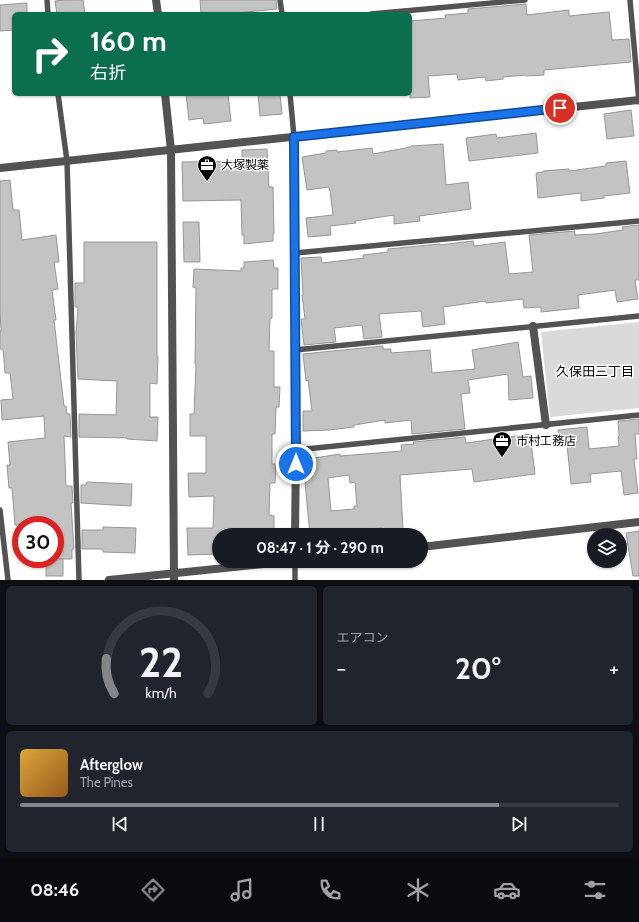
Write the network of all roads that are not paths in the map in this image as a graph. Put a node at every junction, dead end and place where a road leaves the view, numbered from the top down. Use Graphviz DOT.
graph roads {
  1 [pos="47,0"];
  2 [pos="156,0"];
  3 [pos="280,0"];
  4 [pos="524,0"];
  5 [pos="630,0"];
  6 [pos="48,12"];
  7 [pos="158,12"];
  8 [pos="282,12"];
  9 [pos="393,12"];
  10 [pos="58,96"];
  11 [pos="165,96"];
  12 [pos="290,96"];
  13 [pos="639,101"];
  14 [pos="294,137"];
  15 [pos="171,150"];
  16 [pos="67,161"];
  17 [pos="0,168"];
  18 [pos="639,221"];
  19 [pos="295,253"];
  20 [pos="639,316"];
  21 [pos="533,326"];
  22 [pos="295,350"];
  23 [pos="639,415"];
  24 [pos="546,425"];
  25 [pos="296,450"];
  26 [pos="0,510"];
  27 [pos="639,522"];
  28 [pos="295,528"];
  29 [pos="428,546"];
  30 [pos="242,568"];
  31 [pos="294,568"];
  32 [pos="174,577"];
  33 [pos="8,580"];
  34 [pos="79,580"];
  35 [pos="109,580"];
  36 [pos="295,580"];
  1 -- 6 [label="lane"];
  2 -- 7 [label="street"];
  3 -- 8 [label="lane"];
  4 -- 9 [label="lane"];
  5 -- 13 [label="lane"];
  10 -- 16 [label="lane"];
  11 -- 15 [label="street"];
  12 -- 14 [label="lane"];
  13 -- 14 [label="street"];
  14 -- 15 [label="street"];
  14 -- 19 [label="street"];
  15 -- 16 [label="street"];
  15 -- 32 [label="street"];
  16 -- 17 [label="street"];
  16 -- 34 [label="lane"];
  18 -- 19 [label="lane"];
  19 -- 22 [label="street"];
  20 -- 21 [label="lane"];
  21 -- 22 [label="lane"];
  21 -- 24 [label="street"];
  22 -- 25 [label="street"];
  23 -- 24 [label="lane"];
  24 -- 25 [label="lane"];
  25 -- 28 [label="street"];
  26 -- 33 [label="lane"];
  27 -- 29 [label="street"];
  30 -- 32 [label="street"];
  31 -- 36 [label="lane"];
  32 -- 35 [label="street"];
}
